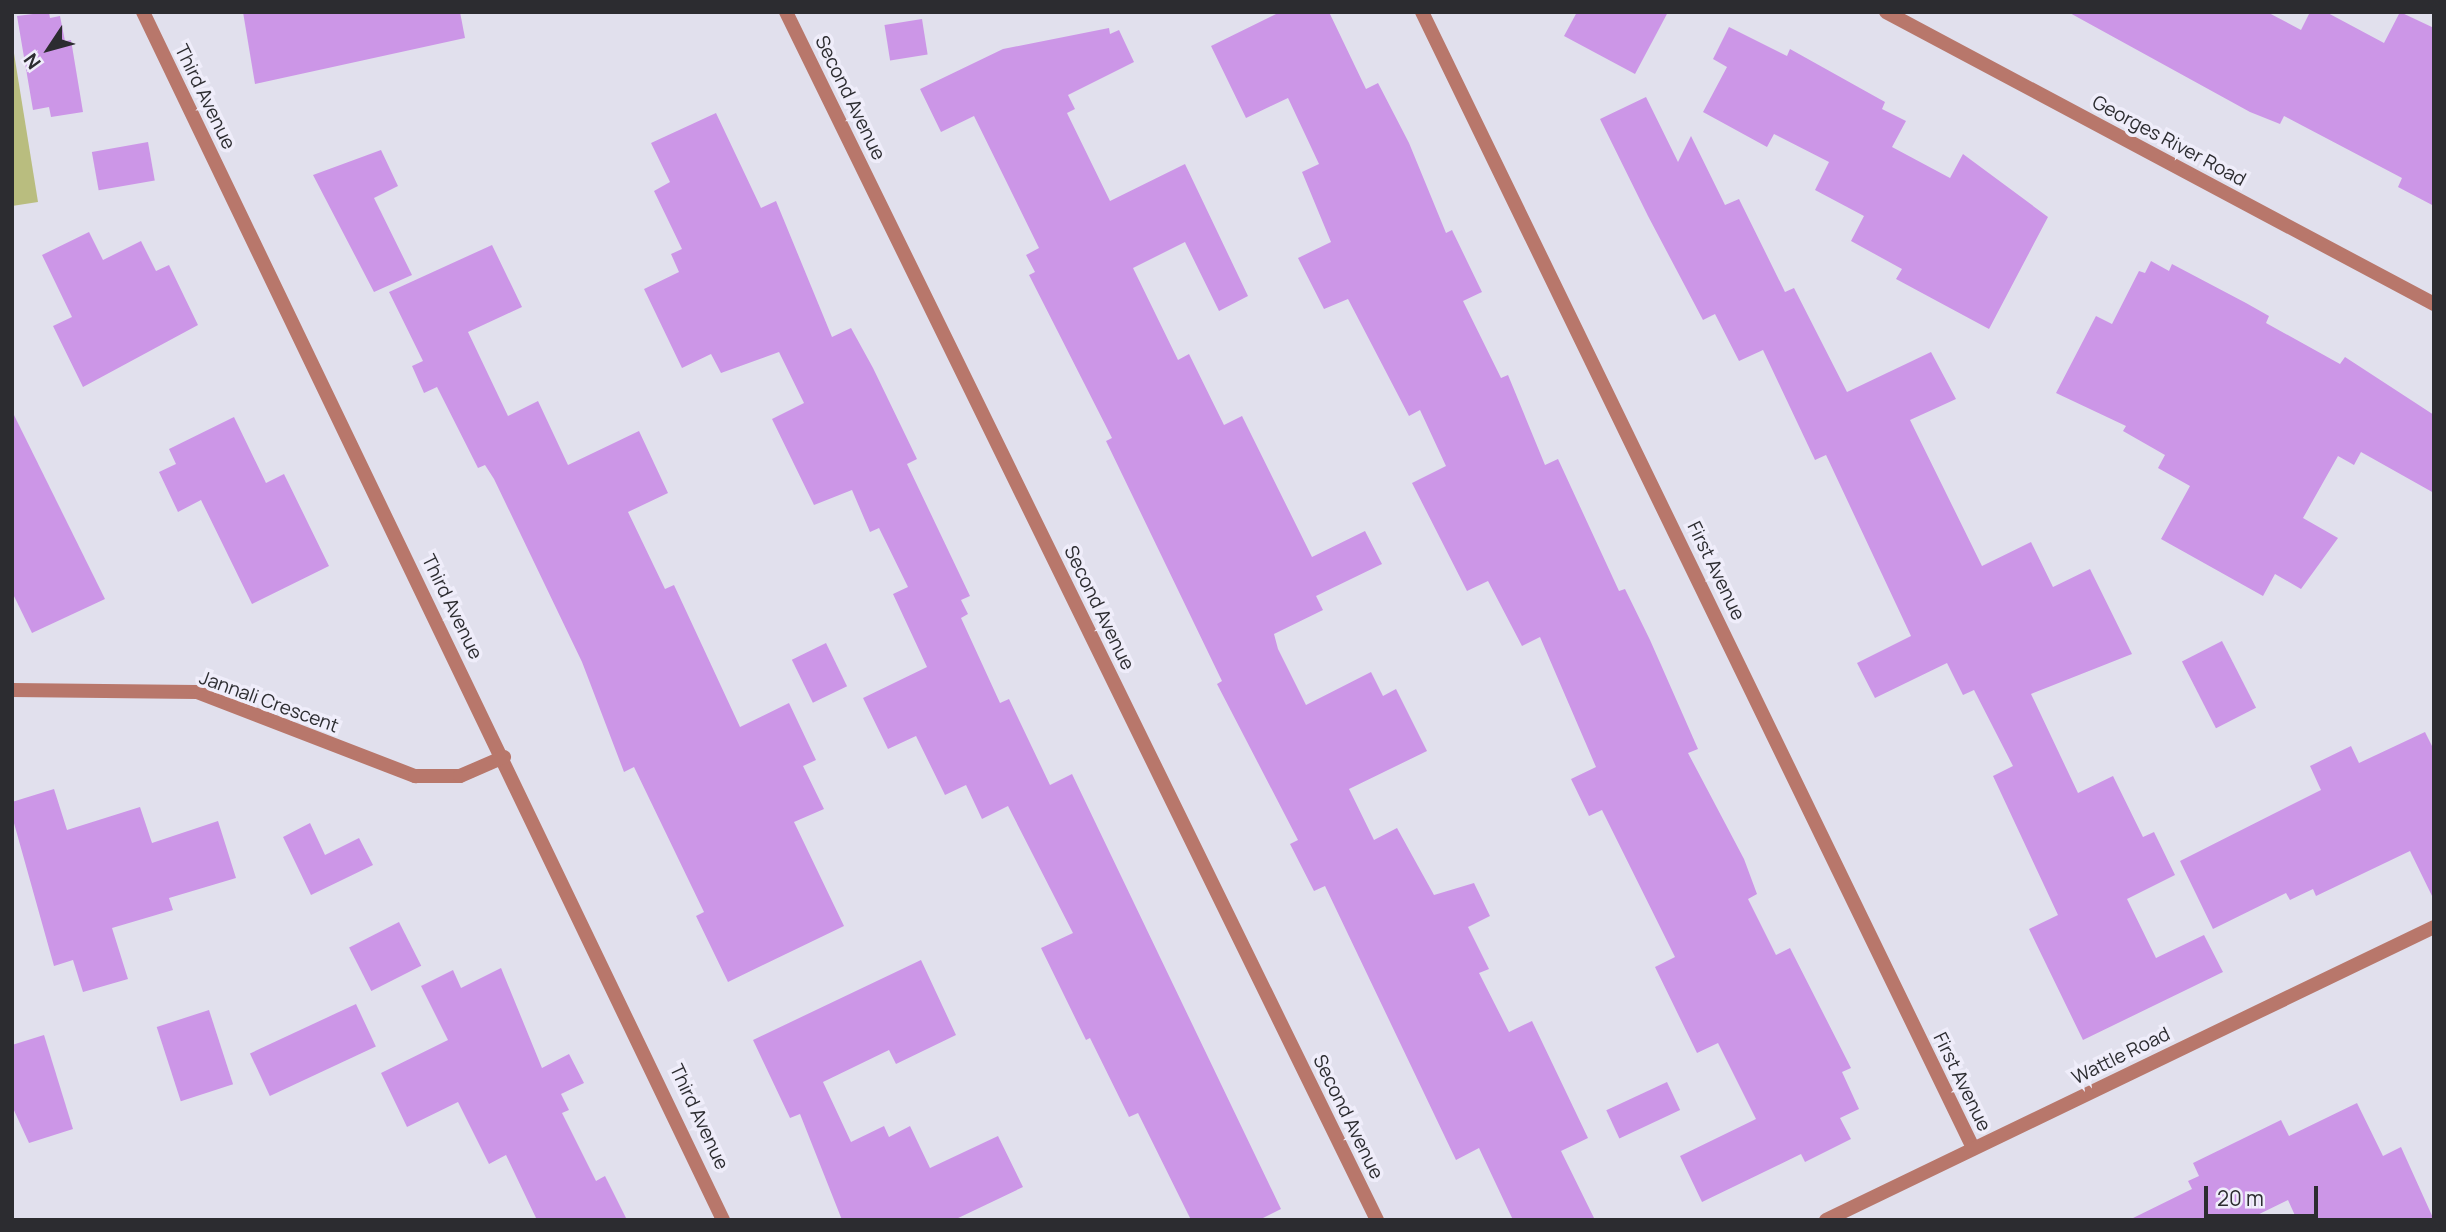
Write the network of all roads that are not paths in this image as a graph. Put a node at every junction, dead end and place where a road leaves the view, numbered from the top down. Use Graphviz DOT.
graph roads {
  1 [pos="143,12"];
  2 [pos="786,12"];
  3 [pos="1422,12"];
  4 [pos="1886,12"];
  5 [pos="2434,304"];
  6 [pos="12,690"];
  7 [pos="504,757"];
  8 [pos="2434,928"];
  9 [pos="1973,1148"];
  10 [pos="723,1220"];
  11 [pos="1377,1220"];
  12 [pos="1826,1220"];
  1 -- 7 [label="street, Third Avenue"];
  2 -- 11 [label="street, Second Avenue"];
  3 -- 9 [label="street, First Avenue"];
  4 -- 5 [label="street, Georges River Road"];
  6 -- 7 [label="street, Jannali Crescent"];
  7 -- 10 [label="street, Third Avenue"];
  8 -- 9 [label="street, Wattle Road"];
  9 -- 12 [label="street, Wattle Road"];
}
